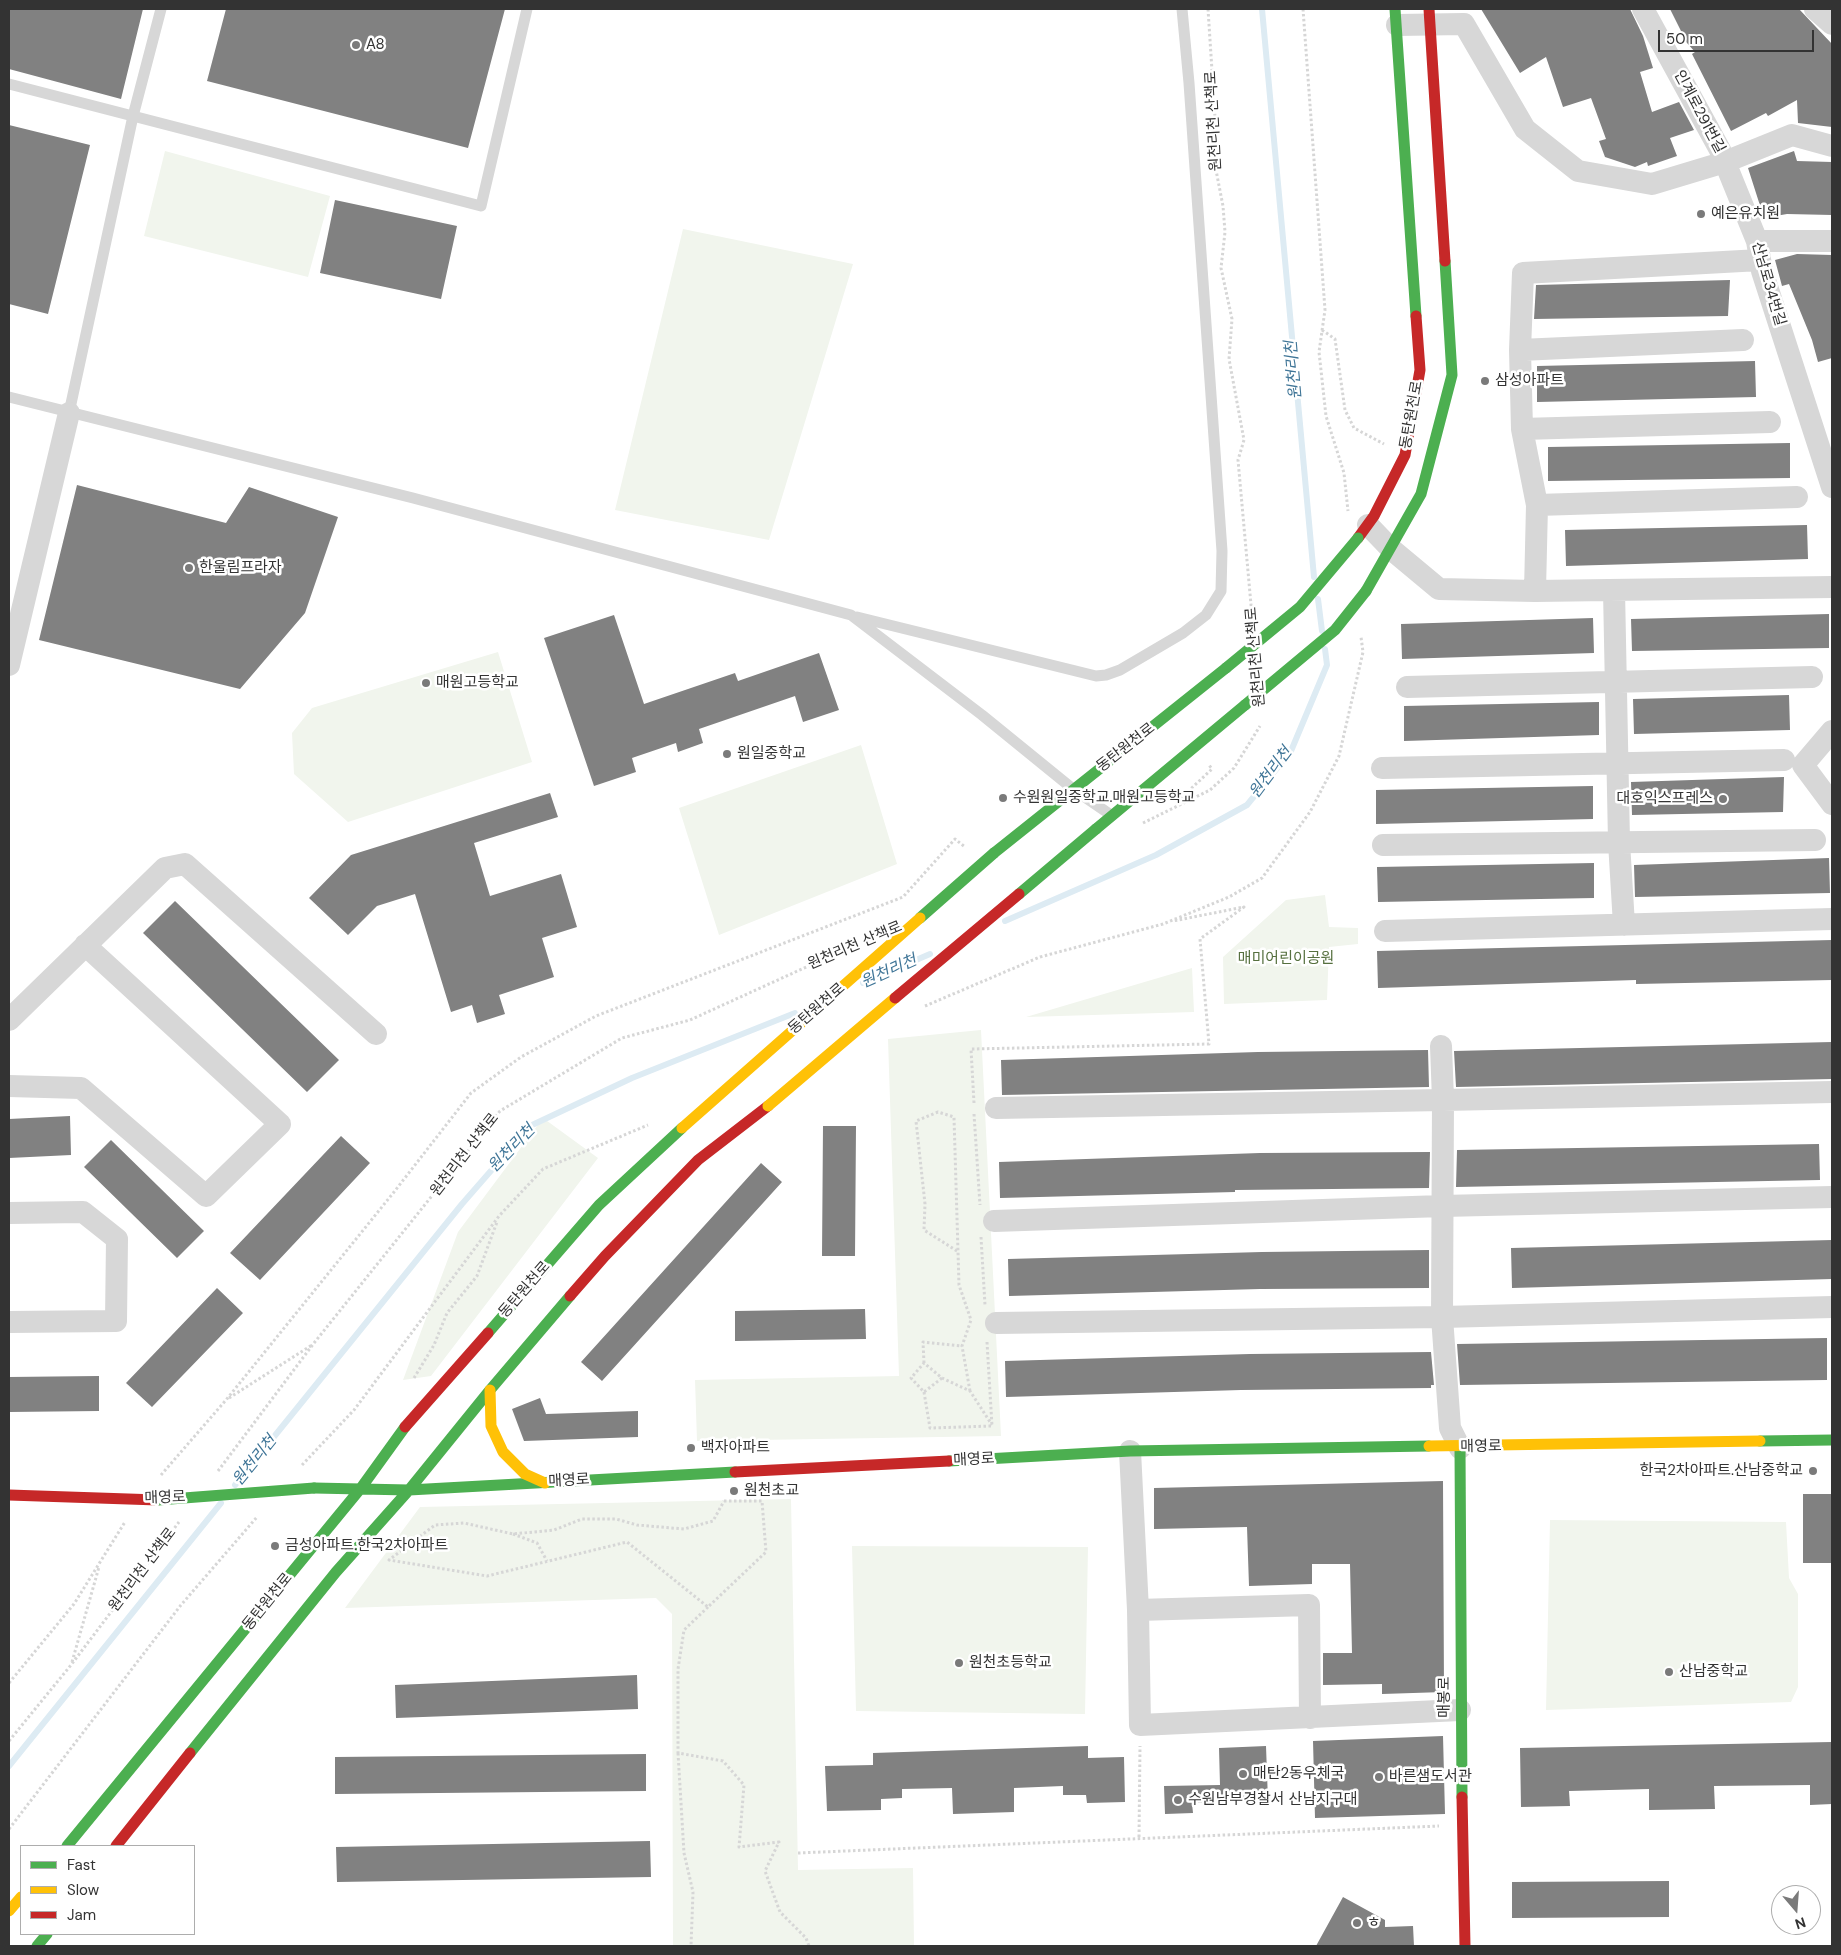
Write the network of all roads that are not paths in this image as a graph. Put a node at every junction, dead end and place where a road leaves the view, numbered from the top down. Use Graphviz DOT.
graph roads {
  1 [pos="161,9"];
  2 [pos="527,9"];
  3 [pos="1182,9"];
  4 [pos="1643,9"];
  5 [pos="1815,9"];
  6 [pos="1396,17"];
  7 [pos="1429,17"];
  8 [pos="1832,24"];
  9 [pos="9,84"];
  10 [pos="133,116"];
  11 [pos="1832,146"];
  12 [pos="1725,162"];
  13 [pos="1832,241"];
  14 [pos="1759,250"];
  15 [pos="1743,340"];
  16 [pos="1520,350"];
  17 [pos="9,397"];
  18 [pos="69,413"];
  19 [pos="1770,422"];
  20 [pos="1522,429"];
  21 [pos="1832,486"];
  22 [pos="1797,497"];
  23 [pos="1537,505"];
  24 [pos="1363,532"];
  25 [pos="1391,548"];
  26 [pos="1832,587"];
  27 [pos="1614,590"];
  28 [pos="1535,591"];
  29 [pos="851,616"];
  30 [pos="9,664"];
  31 [pos="1812,677"];
  32 [pos="1615,682"];
  33 [pos="1407,687"];
  34 [pos="1832,731"];
  35 [pos="1784,760"];
  36 [pos="1617,763"];
  37 [pos="1382,768"];
  38 [pos="1073,789"];
  39 [pos="1832,804"];
  40 [pos="1111,815"];
  41 [pos="1815,840"];
  42 [pos="1619,842"];
  43 [pos="1383,845"];
  44 [pos="1832,919"];
  45 [pos="1624,925"];
  46 [pos="1385,931"];
  47 [pos="85,946"];
  48 [pos="9,1020"];
  49 [pos="376,1034"];
  50 [pos="1441,1046"];
  51 [pos="9,1086"];
  52 [pos="1832,1092"];
  53 [pos="1443,1100"];
  54 [pos="996,1108"];
  55 [pos="1832,1197"];
  56 [pos="1442,1206"];
  57 [pos="9,1213"];
  58 [pos="994,1221"];
  59 [pos="1832,1306"];
  60 [pos="1442,1316"];
  61 [pos="9,1322"];
  62 [pos="996,1323"];
  63 [pos="490,1390"];
  64 [pos="1832,1440"];
  65 [pos="1460,1448"];
  66 [pos="1130,1451"];
  67 [pos="545,1483"];
  68 [pos="362,1488"];
  69 [pos="409,1490"];
  70 [pos="9,1495"];
  71 [pos="1138,1610"];
  72 [pos="1460,1710"];
  73 [pos="1310,1718"];
  74 [pos="68,1845"];
  75 [pos="117,1845"];
  76 [pos="20,1898"];
  77 [pos="9,1911"];
  78 [pos="46,1935"];
  79 [pos="37,1946"];
  80 [pos="1464,1946"];
  1 -- 10 [label="lane"];
  2 -- 10 [label="lane"];
  3 -- 29 [label="lane"];
  4 -- 12 [label="street, 인계로291번길"];
  5 -- 8 [label="street"];
  6 -- 7 [label="street, 동탄원천로"];
  6 -- 24 [label="main road, 동탄원천로"];
  7 -- 12 [label="street, 동탄원천로"];
  7 -- 25 [label="main road, 동탄원천로"];
  9 -- 10 [label="lane"];
  10 -- 18 [label="lane"];
  11 -- 12 [label="street"];
  12 -- 14 [label="street, 산남로34번길"];
  13 -- 14 [label="street"];
  14 -- 16 [label="street"];
  14 -- 21 [label="street, 산남로34번길"];
  15 -- 16 [label="street"];
  16 -- 20 [label="street"];
  17 -- 18 [label="lane"];
  18 -- 29 [label="lane"];
  18 -- 30 [label="street"];
  19 -- 20 [label="street"];
  20 -- 23 [label="street"];
  22 -- 23 [label="street"];
  23 -- 28 [label="street"];
  24 -- 25 [label="street"];
  24 -- 38 [label="main road, 동탄원천로, bridge"];
  25 -- 28 [label="street"];
  25 -- 40 [label="main road, 동탄원천로, bridge"];
  26 -- 27 [label="street"];
  27 -- 28 [label="street"];
  27 -- 32 [label="street"];
  29 -- 38 [label="lane"];
  31 -- 32 [label="street"];
  32 -- 33 [label="street"];
  32 -- 36 [label="street"];
  34 -- 39 [label="street"];
  35 -- 36 [label="street"];
  36 -- 37 [label="street"];
  36 -- 42 [label="street"];
  38 -- 40 [label="lane"];
  38 -- 68 [label="main road, 동탄원천로, bridge"];
  40 -- 63 [label="main road, 동탄원천로, bridge"];
  41 -- 42 [label="street"];
  42 -- 43 [label="street"];
  42 -- 45 [label="street"];
  44 -- 45 [label="street"];
  45 -- 46 [label="street"];
  47 -- 48 [label="street"];
  47 -- 49 [label="street"];
  47 -- 51 [label="street"];
  50 -- 53 [label="street"];
  52 -- 53 [label="street"];
  53 -- 54 [label="street"];
  53 -- 56 [label="street"];
  55 -- 56 [label="street"];
  56 -- 58 [label="street"];
  56 -- 60 [label="street"];
  57 -- 61 [label="street"];
  59 -- 60 [label="street"];
  60 -- 62 [label="street"];
  60 -- 65 [label="street"];
  63 -- 67 [label="main road"];
  63 -- 69 [label="main road, 동탄원천로"];
  64 -- 65 [label="main road, 매영로"];
  65 -- 66 [label="main road, 매영로"];
  65 -- 72 [label="main road, 매봉로"];
  66 -- 67 [label="main road, 매영로"];
  66 -- 71 [label="street"];
  67 -- 69 [label="main road, 매영로"];
  68 -- 69 [label="main road, 매영로"];
  68 -- 70 [label="main road, 매영로, bridge"];
  68 -- 74 [label="main road, 동탄원천로"];
  69 -- 75 [label="main road, 동탄원천로"];
  71 -- 73 [label="street"];
  71 -- 73 [label="street"];
  72 -- 73 [label="street"];
  72 -- 80 [label="main road, 매봉로"];
  76 -- 77 [label="main road"];
  78 -- 79 [label="main road"];
}
